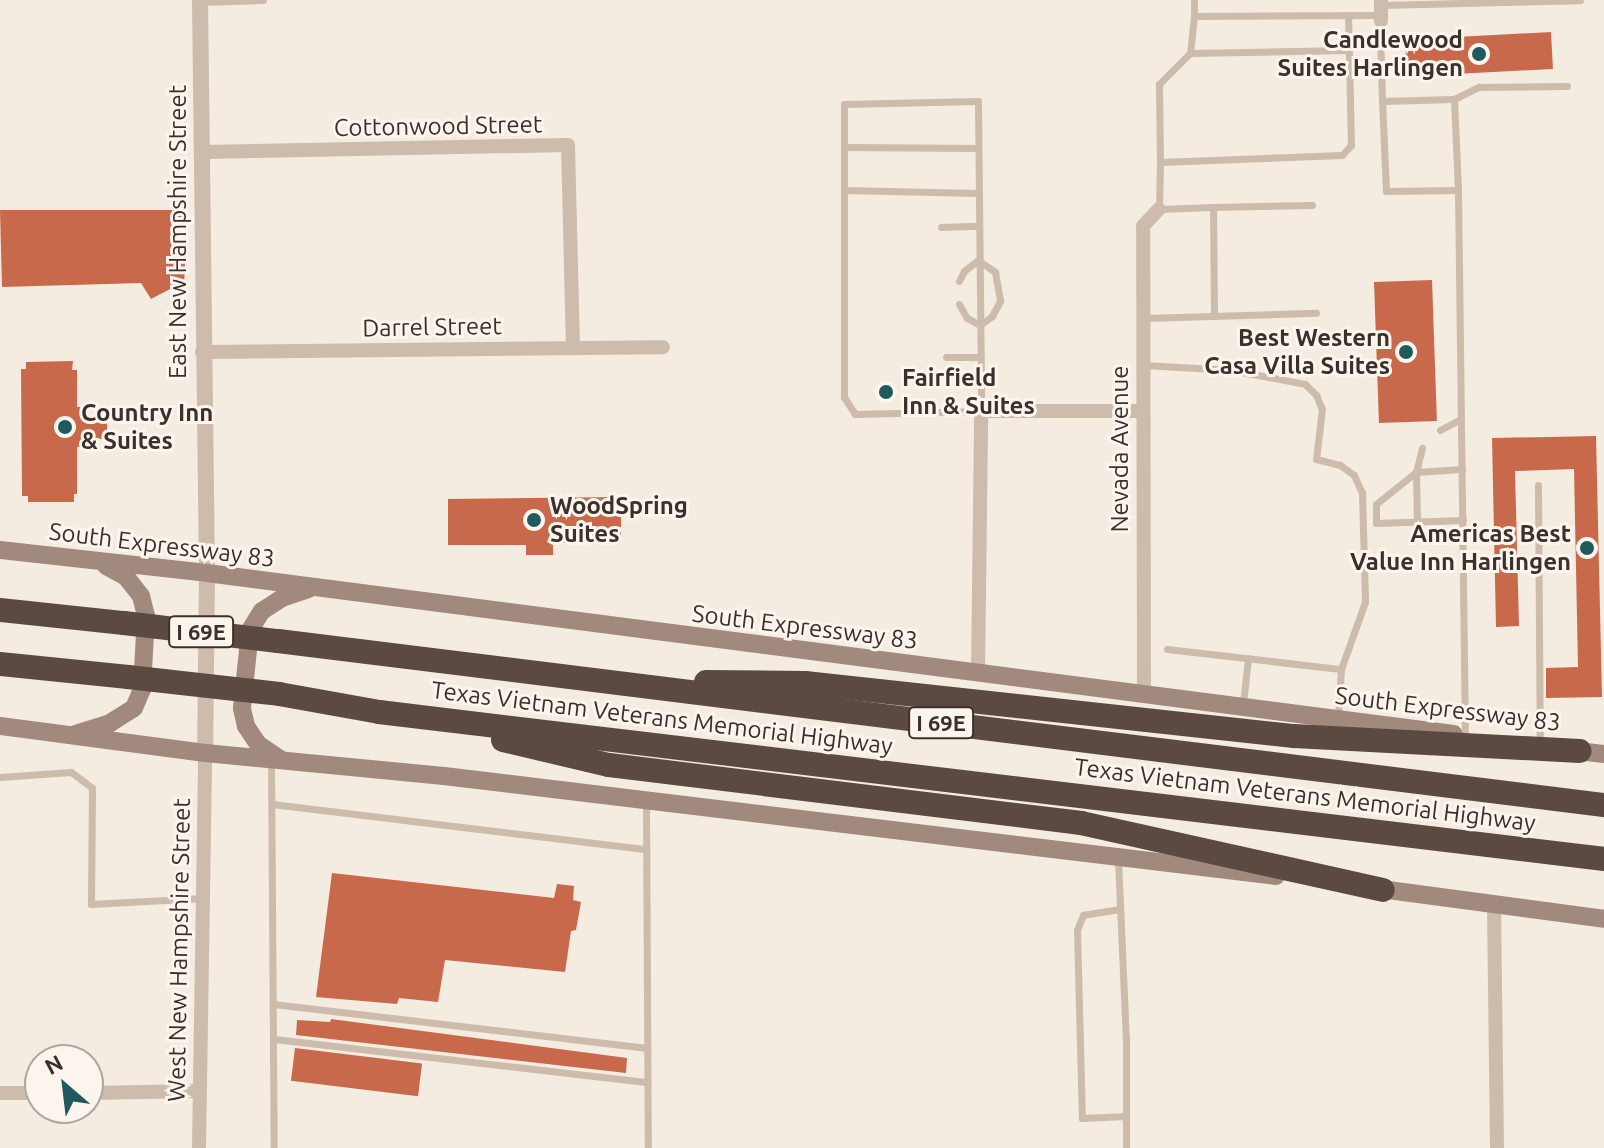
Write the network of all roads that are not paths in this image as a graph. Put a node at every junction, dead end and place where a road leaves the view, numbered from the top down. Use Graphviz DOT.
graph roads {
  1 [pos="263,0"];
  2 [pos="1194,0"];
  3 [pos="1580,0"];
  4 [pos="200,1"];
  5 [pos="1522,2"];
  6 [pos="1348,15"];
  7 [pos="1381,15"];
  8 [pos="1194,16"];
  9 [pos="1348,50"];
  10 [pos="1190,53"];
  11 [pos="1567,86"];
  12 [pos="1454,99"];
  13 [pos="1382,101"];
  14 [pos="844,147"];
  15 [pos="978,148"];
  16 [pos="202,152"];
  17 [pos="1160,162"];
  18 [pos="844,190"];
  19 [pos="1458,190"];
  20 [pos="978,193"];
  21 [pos="1312,205"];
  22 [pos="1213,207"];
  23 [pos="1159,209"];
  24 [pos="978,226"];
  25 [pos="941,227"];
  26 [pos="978,260"];
  27 [pos="959,281"];
  28 [pos="959,304"];
  29 [pos="1316,313"];
  30 [pos="1214,316"];
  31 [pos="1141,319"];
  32 [pos="980,325"];
  33 [pos="573,347"];
  34 [pos="663,347"];
  35 [pos="202,352"];
  36 [pos="946,357"];
  37 [pos="980,357"];
  38 [pos="1142,365"];
  39 [pos="981,411"];
  40 [pos="1142,411"];
  41 [pos="1461,419"];
  42 [pos="1440,430"];
  43 [pos="1422,448"];
  44 [pos="1462,469"];
  45 [pos="1416,472"];
  46 [pos="1538,485"];
  47 [pos="1463,520"];
  48 [pos="1417,521"];
  49 [pos="0,550"];
  50 [pos="98,561"];
  51 [pos="207,573"];
  52 [pos="314,587"];
  53 [pos="0,610"];
  54 [pos="1167,649"];
  55 [pos="1248,658"];
  56 [pos="0,664"];
  57 [pos="1341,669"];
  58 [pos="978,673"];
  59 [pos="572,679"];
  60 [pos="1144,695"];
  61 [pos="1243,707"];
  62 [pos="379,712"];
  63 [pos="1338,719"];
  64 [pos="0,726"];
  65 [pos="68,736"];
  66 [pos="1465,736"];
  67 [pos="1540,745"];
  68 [pos="1592,752"];
  69 [pos="205,753"];
  70 [pos="276,759"];
  71 [pos="0,777"];
  72 [pos="646,802"];
  73 [pos="272,804"];
  74 [pos="1604,805"];
  75 [pos="646,849"];
  76 [pos="1118,857"];
  77 [pos="1604,859"];
  78 [pos="1383,890"];
  79 [pos="202,898"];
  80 [pos="1494,903"];
  81 [pos="1120,909"];
  82 [pos="1604,919"];
  83 [pos="273,1004"];
  84 [pos="274,1039"];
  85 [pos="647,1048"];
  86 [pos="648,1082"];
  87 [pos="198,1091"];
  88 [pos="0,1093"];
  89 [pos="24,1093"];
  90 [pos="104,1093"];
  91 [pos="1126,1116"];
  92 [pos="199,1148"];
  93 [pos="274,1148"];
  94 [pos="648,1148"];
  95 [pos="1126,1148"];
  96 [pos="1497,1148"];
  1 -- 4 [label="lane"];
  2 -- 8 [label="lane"];
  3 -- 5 [label="lane"];
  4 -- 16 [label="street, East New Hampshire Street"];
  5 -- 7 [label="lane"];
  6 -- 7 [label="lane"];
  6 -- 8 [label="lane"];
  6 -- 9 [label="lane"];
  7 -- 13 [label="lane"];
  8 -- 10 [label="lane"];
  9 -- 10 [label="lane"];
  9 -- 17 [label="lane"];
  10 -- 17 [label="lane"];
  11 -- 12 [label="lane"];
  12 -- 13 [label="lane"];
  12 -- 19 [label="lane"];
  13 -- 19 [label="lane"];
  14 -- 15 [label="lane"];
  14 -- 15 [label="lane"];
  14 -- 18 [label="lane"];
  15 -- 20 [label="lane"];
  16 -- 33 [label="street, Cottonwood Street"];
  16 -- 35 [label="street, East New Hampshire Street"];
  17 -- 23 [label="lane"];
  18 -- 20 [label="lane"];
  18 -- 39 [label="lane"];
  19 -- 41 [label="lane"];
  20 -- 24 [label="lane"];
  21 -- 22 [label="lane"];
  22 -- 23 [label="lane"];
  22 -- 30 [label="lane"];
  23 -- 31 [label="street, Nevada Avenue"];
  24 -- 25 [label="lane"];
  24 -- 26 [label="lane"];
  26 -- 27 [label="lane"];
  26 -- 32 [label="lane"];
  26 -- 32 [label="lane"];
  28 -- 32 [label="lane"];
  29 -- 30 [label="lane"];
  30 -- 31 [label="lane"];
  31 -- 38 [label="street, Nevada Avenue"];
  32 -- 37 [label="lane"];
  33 -- 34 [label="street, Darrel Street"];
  33 -- 35 [label="street, Darrel Street"];
  35 -- 51 [label="street, East New Hampshire Street"];
  36 -- 37 [label="lane"];
  37 -- 39 [label="lane"];
  38 -- 40 [label="street, Nevada Avenue"];
  38 -- 57 [label="lane"];
  39 -- 40 [label="street"];
  39 -- 58 [label="street"];
  40 -- 60 [label="street, Nevada Avenue"];
  41 -- 42 [label="lane"];
  41 -- 44 [label="lane"];
  43 -- 45 [label="lane"];
  44 -- 45 [label="lane"];
  44 -- 47 [label="lane"];
  45 -- 48 [label="lane"];
  45 -- 48 [label="lane"];
  46 -- 67 [label="lane"];
  47 -- 48 [label="lane"];
  47 -- 66 [label="lane"];
  49 -- 50 [label="main road, South Expressway 83"];
  50 -- 51 [label="main road, South Expressway 83"];
  50 -- 65 [label="main road"];
  51 -- 52 [label="main road, South Expressway 83"];
  51 -- 69 [label="street, East New Hampshire Street"];
  52 -- 58 [label="main road, South Expressway 83"];
  52 -- 70 [label="main road"];
  53 -- 59 [label="highway, Texas Vietnam Veterans Memorial Highway / I 69E, bridge"];
  54 -- 55 [label="lane"];
  55 -- 57 [label="lane"];
  55 -- 61 [label="lane"];
  56 -- 62 [label="highway, Texas Vietnam Veterans Memorial Highway / I 69E, bridge"];
  57 -- 63 [label="lane"];
  58 -- 60 [label="main road, South Expressway 83"];
  59 -- 68 [label="highway"];
  59 -- 74 [label="highway, Texas Vietnam Veterans Memorial Highway / I 69E"];
  60 -- 61 [label="main road, South Expressway 83"];
  61 -- 63 [label="main road, South Expressway 83"];
  62 -- 77 [label="highway, Texas Vietnam Veterans Memorial Highway / I 69E"];
  62 -- 78 [label="highway"];
  63 -- 66 [label="main road, South Expressway 83"];
  64 -- 65 [label="main road"];
  65 -- 69 [label="main road"];
  66 -- 67 [label="main road, South Expressway 83"];
  67 -- 68 [label="main road, South Expressway 83"];
  69 -- 70 [label="main road"];
  69 -- 79 [label="street, West New Hampshire Street"];
  70 -- 72 [label="main road"];
  70 -- 73 [label="lane"];
  71 -- 79 [label="lane"];
  72 -- 75 [label="lane"];
  72 -- 76 [label="main road"];
  73 -- 75 [label="lane"];
  73 -- 83 [label="lane"];
  75 -- 85 [label="lane"];
  76 -- 78 [label="main road"];
  76 -- 81 [label="lane"];
  78 -- 80 [label="main road"];
  79 -- 87 [label="street, West New Hampshire Street"];
  80 -- 82 [label="main road"];
  80 -- 96 [label="street"];
  81 -- 91 [label="lane"];
  81 -- 91 [label="lane"];
  83 -- 84 [label="lane"];
  83 -- 85 [label="lane"];
  84 -- 86 [label="lane"];
  84 -- 93 [label="lane"];
  85 -- 86 [label="lane"];
  86 -- 94 [label="lane"];
  87 -- 90 [label="street"];
  87 -- 92 [label="street, West New Hampshire Street"];
  88 -- 89 [label="street"];
  91 -- 95 [label="lane"];
}
